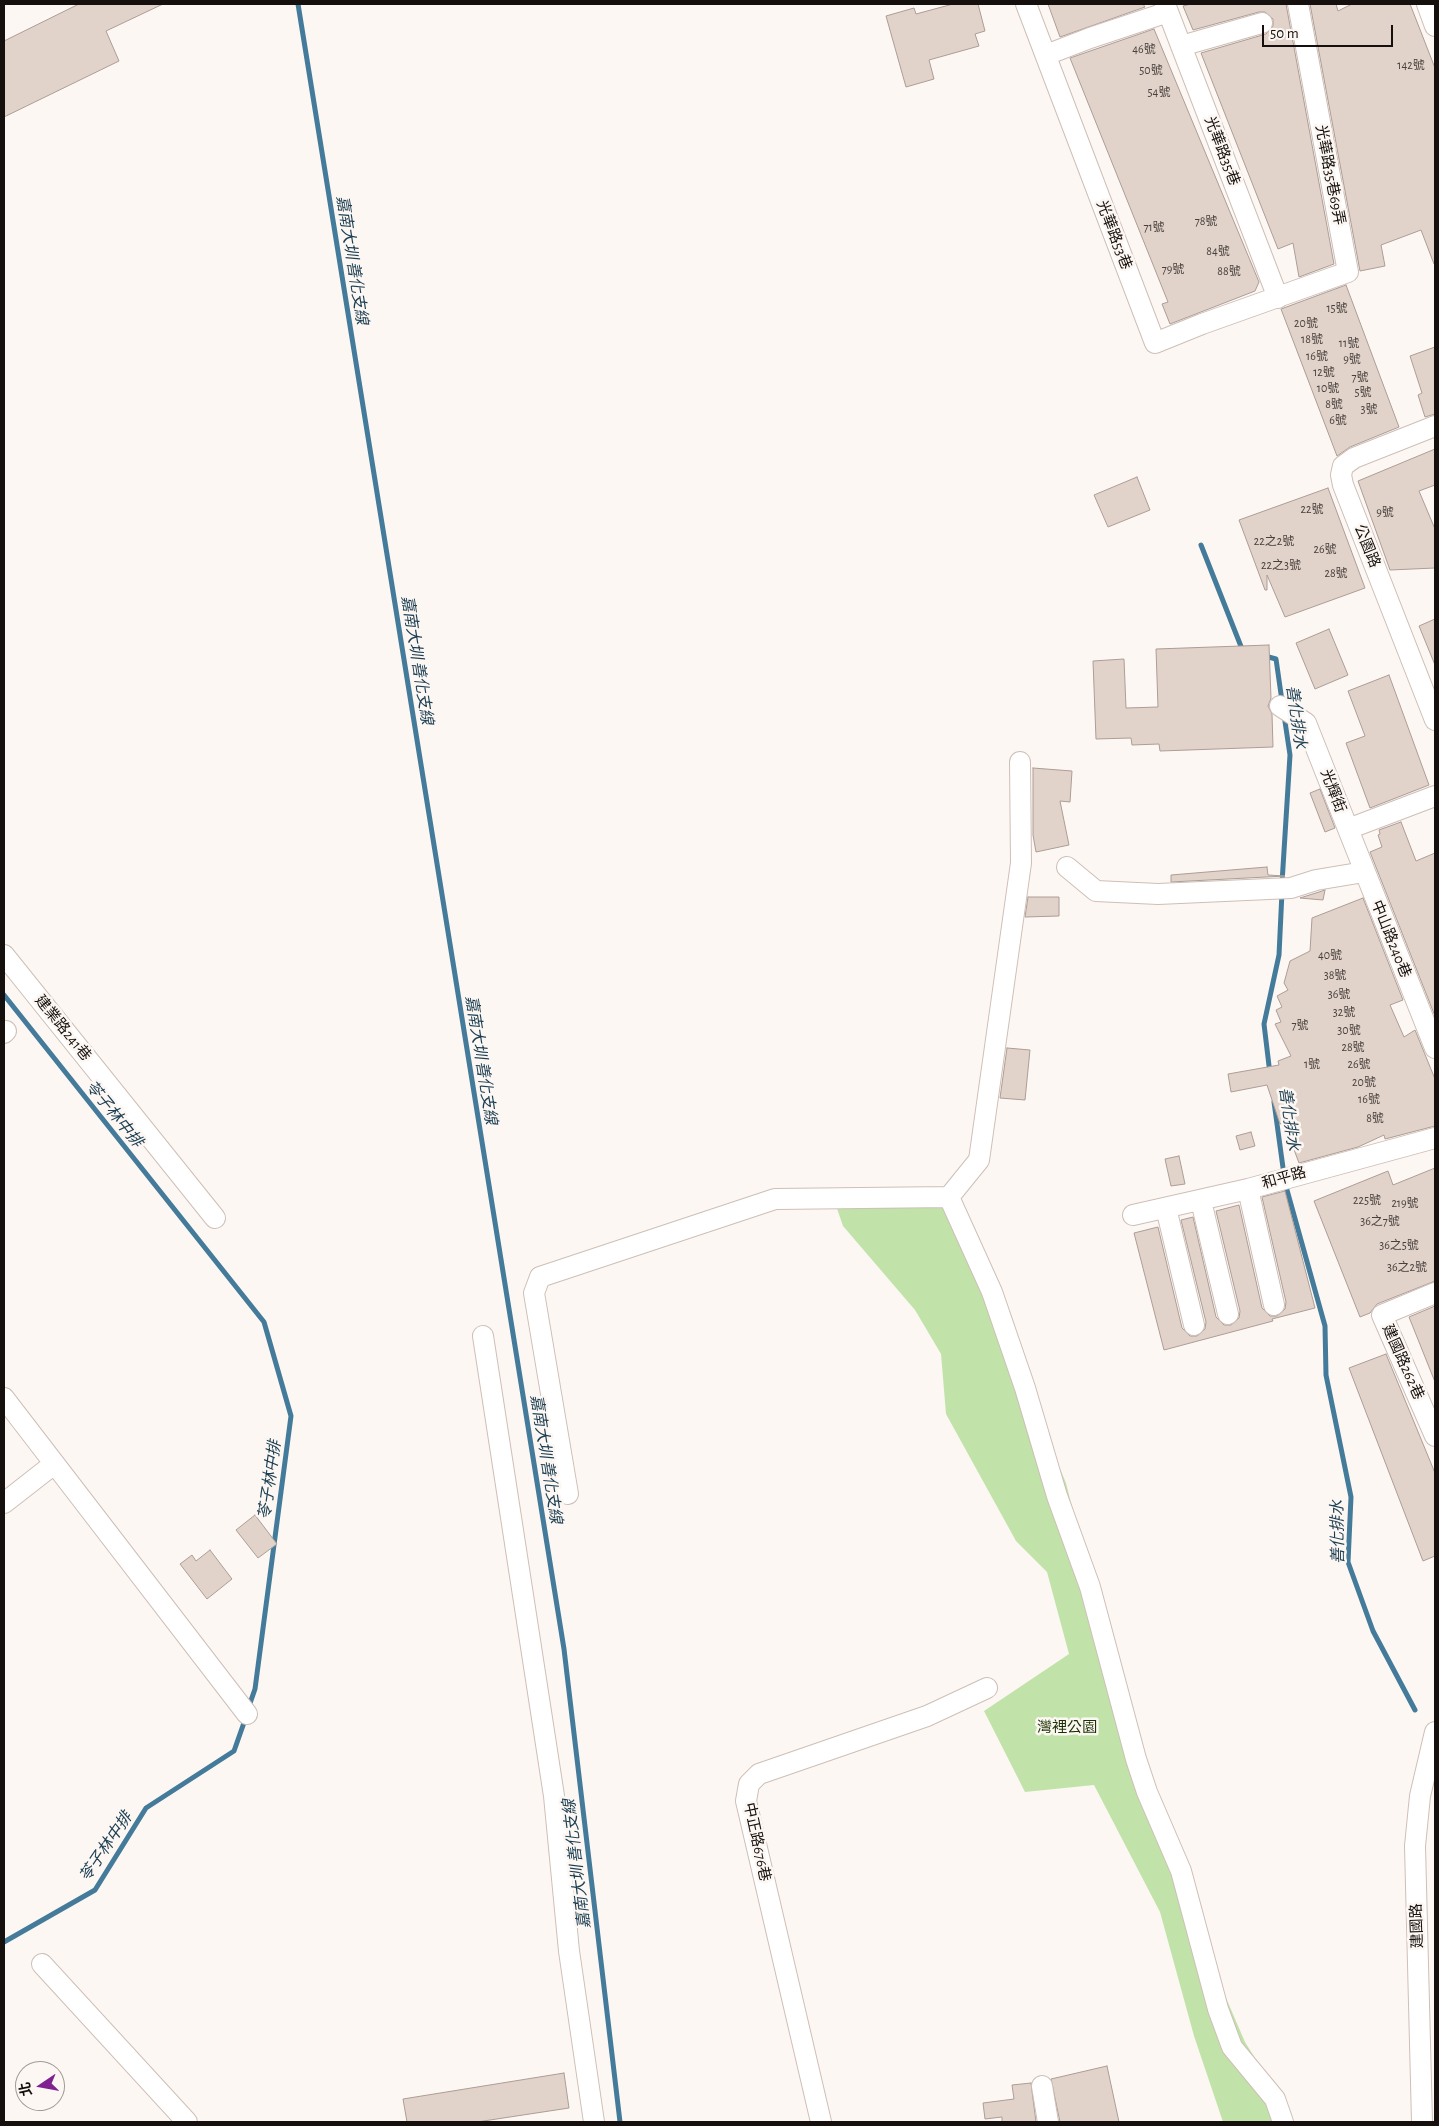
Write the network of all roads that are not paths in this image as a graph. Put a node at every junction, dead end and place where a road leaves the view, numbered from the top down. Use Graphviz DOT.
graph roads {
  1 [pos="1026,4"];
  2 [pos="1298,4"];
  3 [pos="1427,4"];
  4 [pos="1167,8"];
  5 [pos="1262,23"];
  6 [pos="1435,26"];
  7 [pos="1182,46"];
  8 [pos="1046,55"];
  9 [pos="1278,298"];
  10 [pos="1435,426"];
  11 [pos="1280,706"];
  12 [pos="1435,720"];
  13 [pos="1020,762"];
  14 [pos="1435,796"];
  15 [pos="1348,829"];
  16 [pos="1067,866"];
  17 [pos="1364,872"];
  18 [pos="4,955"];
  19 [pos="1435,1048"];
  20 [pos="1435,1138"];
  21 [pos="1248,1189"];
  22 [pos="949,1197"];
  23 [pos="1201,1201"];
  24 [pos="1166,1208"];
  25 [pos="1133,1215"];
  26 [pos="216,1218"];
  27 [pos="1435,1293"];
  28 [pos="1274,1305"];
  29 [pos="1228,1314"];
  30 [pos="1194,1325"];
  31 [pos="483,1336"];
  32 [pos="4,1398"];
  33 [pos="1435,1436"];
  34 [pos="54,1464"];
  35 [pos="568,1494"];
  36 [pos="4,1503"];
  37 [pos="987,1688"];
  38 [pos="247,1714"];
  39 [pos="1435,1732"];
  40 [pos="42,1964"];
  41 [pos="1042,2086"];
  42 [pos="187,2122"];
  43 [pos="594,2122"];
  44 [pos="821,2122"];
  45 [pos="1048,2122"];
  46 [pos="1283,2122"];
  47 [pos="1422,2122"];
  1 -- 8 [label="street, 光華路53巷"];
  2 -- 9 [label="street, 光華路35巷69弄"];
  3 -- 6 [label="street"];
  4 -- 7 [label="street, 光華路35巷"];
  4 -- 8 [label="street"];
  5 -- 7 [label="street"];
  7 -- 9 [label="street, 光華路35巷"];
  8 -- 9 [label="street, 光華路53巷"];
  10 -- 12 [label="street, 公園路"];
  11 -- 15 [label="street, 光輝街"];
  13 -- 22 [label="street"];
  14 -- 15 [label="street, 光輝街"];
  15 -- 17 [label="street, 中山路240巷"];
  16 -- 17 [label="street"];
  17 -- 19 [label="street, 中山路240巷"];
  18 -- 26 [label="street, 建業路241巷"];
  20 -- 21 [label="street, 和平路"];
  21 -- 23 [label="street, 和平路"];
  21 -- 28 [label="street"];
  22 -- 35 [label="street"];
  22 -- 46 [label="street"];
  23 -- 24 [label="street, 和平路"];
  23 -- 29 [label="street"];
  24 -- 25 [label="street, 和平路"];
  24 -- 30 [label="street"];
  27 -- 33 [label="street, 建國路262巷"];
  31 -- 43 [label="street"];
  32 -- 34 [label="street"];
  34 -- 36 [label="street"];
  34 -- 38 [label="street"];
  37 -- 44 [label="street, 中正路676巷"];
  39 -- 47 [label="street, 建國路"];
  40 -- 42 [label="street"];
  41 -- 45 [label="street"];
}
